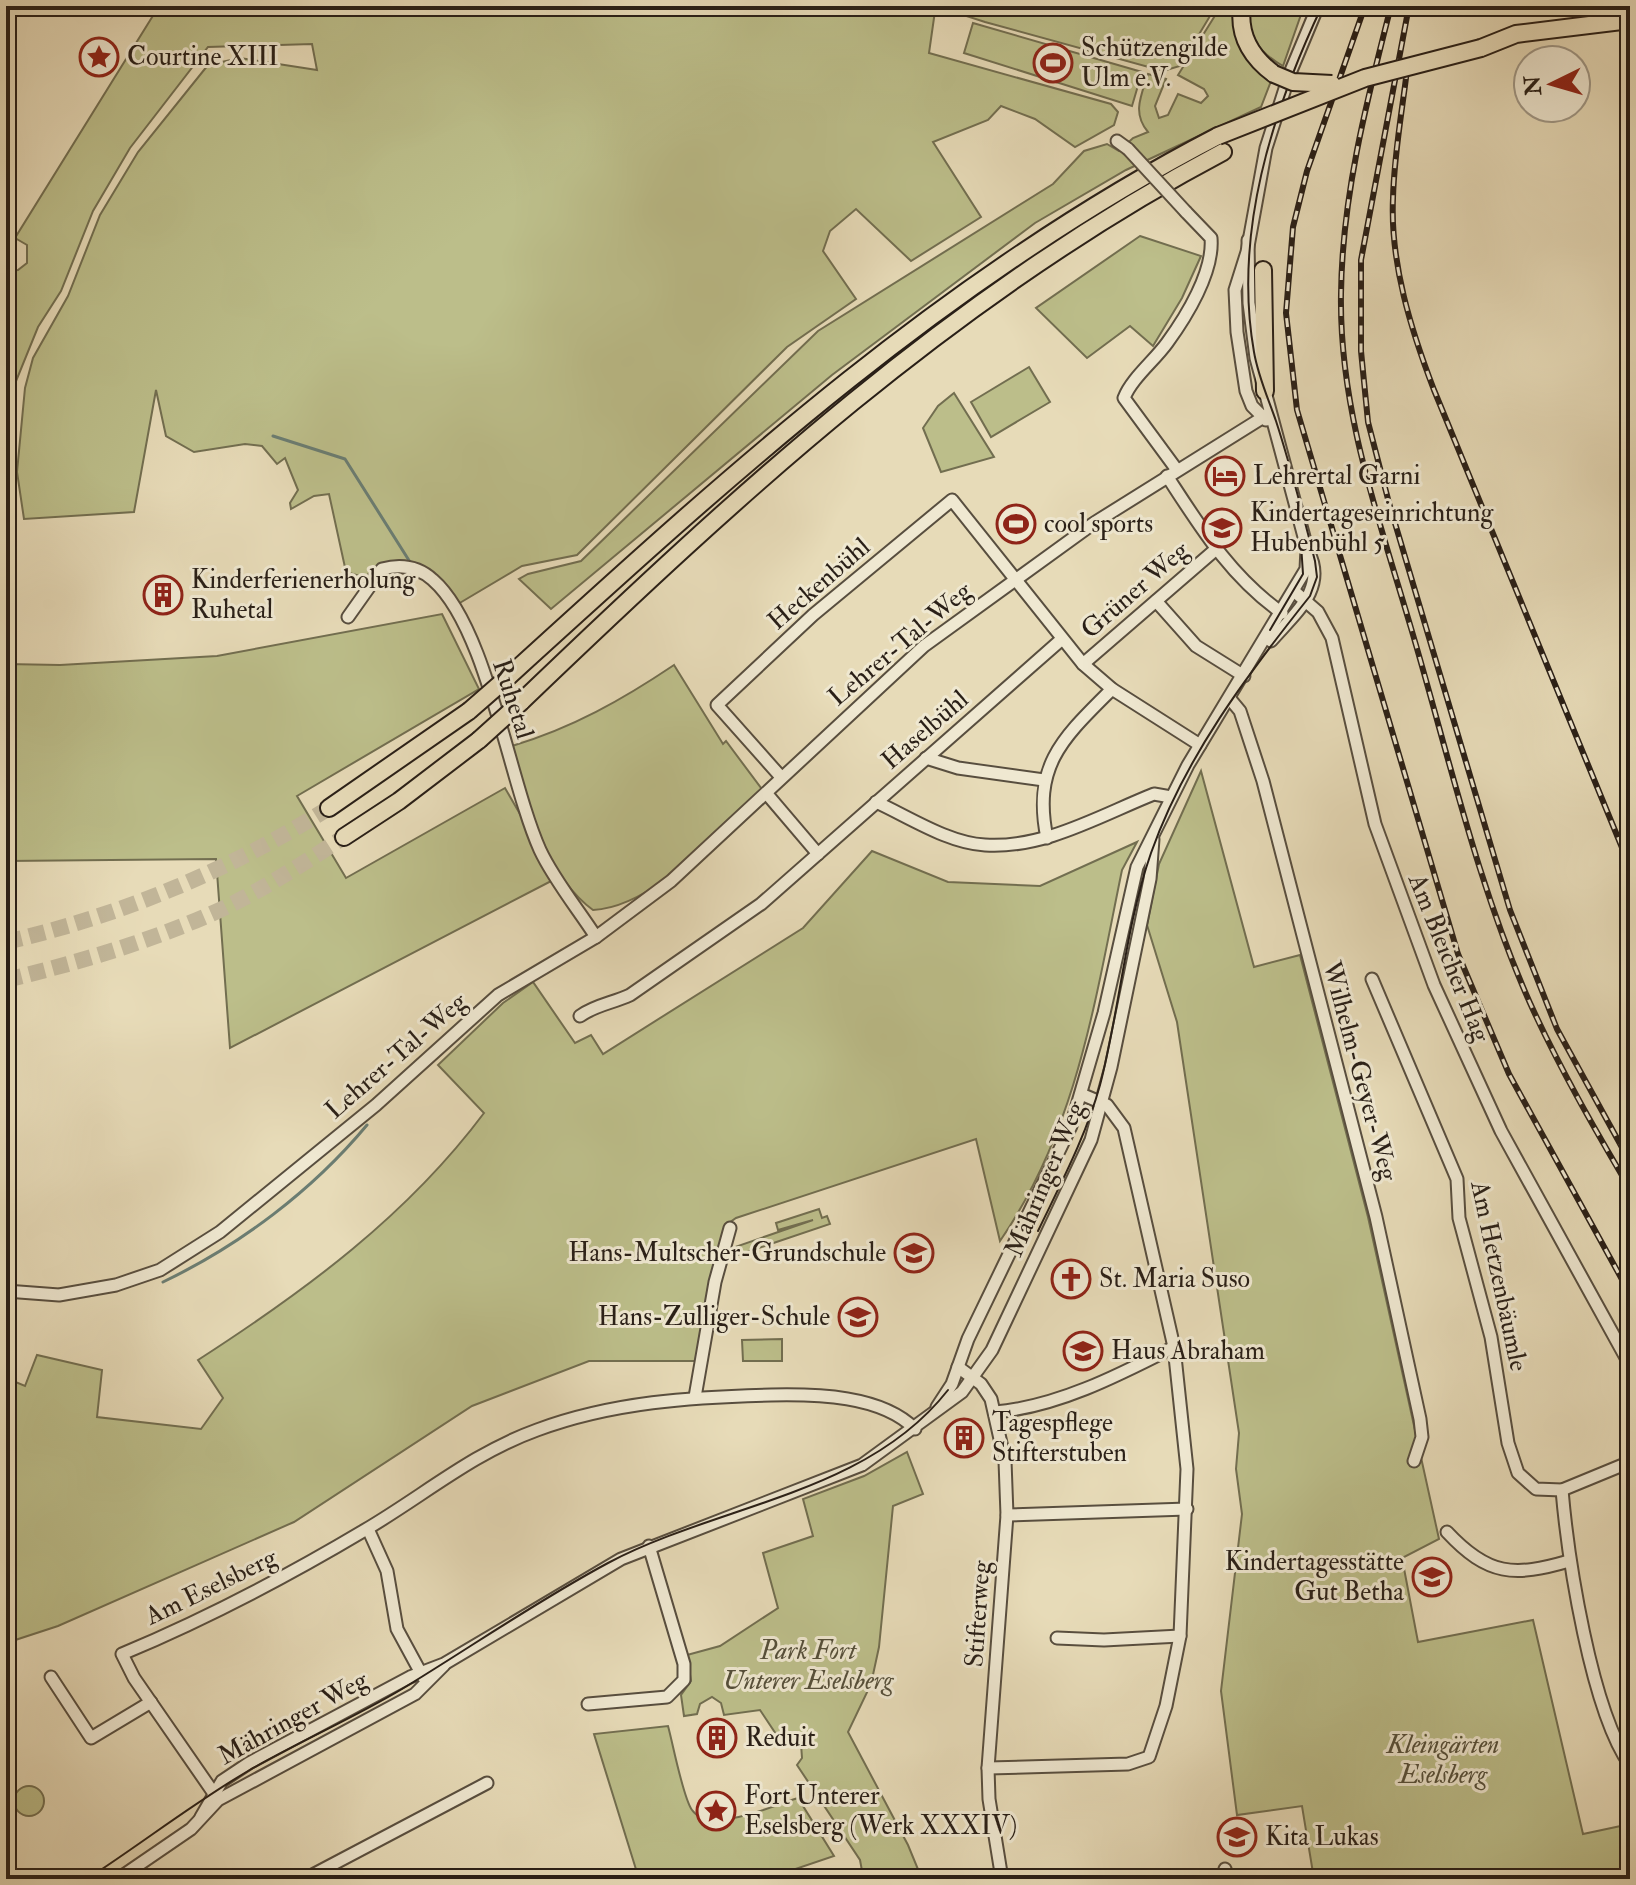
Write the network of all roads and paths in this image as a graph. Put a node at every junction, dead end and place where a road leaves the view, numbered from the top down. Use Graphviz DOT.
graph roads {
  1 [pos="1242,6"];
  2 [pos="1318,6"];
  3 [pos="1630,20"];
  4 [pos="1365,78"];
  5 [pos="1117,141"];
  6 [pos="1220,144"];
  7 [pos="1248,240"];
  8 [pos="1263,270"];
  9 [pos="1265,391"];
  10 [pos="1267,415"];
  11 [pos="1172,473"];
  12 [pos="1307,548"];
  13 [pos="1215,550"];
  14 [pos="1015,579"];
  15 [pos="1295,592"];
  16 [pos="1305,600"];
  17 [pos="1156,601"];
  18 [pos="1282,613"];
  19 [pos="348,617"];
  20 [pos="1062,639"];
  21 [pos="1255,660"];
  22 [pos="1083,664"];
  23 [pos="1244,676"];
  24 [pos="1112,689"];
  25 [pos="1230,699"];
  26 [pos="1200,745"];
  27 [pos="926,758"];
  28 [pos="781,777"];
  29 [pos="1044,780"];
  30 [pos="767,794"];
  31 [pos="1171,797"];
  32 [pos="876,802"];
  33 [pos="329,808"];
  34 [pos="344,837"];
  35 [pos="1047,838"];
  36 [pos="1153,839"];
  37 [pos="818,854"];
  38 [pos="596,937"];
  39 [pos="1372,979"];
  40 [pos="580,1016"];
  41 [pos="1081,1094"];
  42 [pos="1103,1102"];
  43 [pos="730,1228"];
  44 [pos="6,1291"];
  45 [pos="1174,1347"];
  46 [pos="1630,1365"];
  47 [pos="958,1367"];
  48 [pos="974,1378"];
  49 [pos="695,1397"];
  50 [pos="933,1412"];
  51 [pos="995,1412"];
  52 [pos="915,1429"];
  53 [pos="1414,1461"];
  54 [pos="1630,1462"];
  55 [pos="1562,1490"];
  56 [pos="1187,1509"];
  57 [pos="1007,1515"];
  58 [pos="368,1529"];
  59 [pos="1447,1532"];
  60 [pos="649,1546"];
  61 [pos="1569,1561"];
  62 [pos="1180,1636"];
  63 [pos="1057,1638"];
  64 [pos="444,1664"];
  65 [pos="421,1673"];
  66 [pos="51,1677"];
  67 [pos="427,1684"];
  68 [pos="151,1702"];
  69 [pos="588,1704"];
  70 [pos="1630,1765"];
  71 [pos="988,1768"];
  72 [pos="487,1783"];
  73 [pos="216,1797"];
  74 [pos="118,1879"];
  75 [pos="305,1879"];
  76 [pos="1002,1879"];
  1 -- 4 [label="highway, bridge"];
  2 -- 7 [label="street"];
  3 -- 4 [label="highway, bridge"];
  4 -- 6 [label="highway, bridge"];
  5 -- 11 [label="street, bridge"];
  6 -- 33 [label="highway, bridge"];
  6 -- 34 [label="highway, bridge"];
  7 -- 9 [label="street"];
  7 -- 10 [label="street"];
  8 -- 9 [label="highway"];
  9 -- 10 [label="street"];
  10 -- 11 [label="street, Lehrer-Tal-Weg"];
  10 -- 12 [label="street"];
  11 -- 13 [label="street"];
  11 -- 14 [label="street, Lehrer-Tal-Weg"];
  12 -- 15 [label="street"];
  12 -- 16 [label="street"];
  13 -- 17 [label="street, Grüner Weg"];
  13 -- 18 [label="street"];
  14 -- 20 [label="street"];
  14 -- 28 [label="street, Lehrer-Tal-Weg"];
  14 -- 28 [label="street, Heckenbühl"];
  15 -- 16 [label="street, Am Bleicher Hag"];
  15 -- 18 [label="street, Mähringer Weg"];
  16 -- 21 [label="street, Mähringer Weg"];
  16 -- 46 [label="street, Am Bleicher Hag"];
  17 -- 22 [label="street, Grüner Weg"];
  17 -- 23 [label="street"];
  18 -- 21 [label="street, Mähringer Weg"];
  19 -- 38 [label="street, Ruhetal"];
  20 -- 22 [label="street"];
  20 -- 27 [label="street, Haselbühl"];
  21 -- 23 [label="street, Mähringer Weg"];
  22 -- 24 [label="street"];
  23 -- 25 [label="street, Mähringer Weg"];
  24 -- 26 [label="street"];
  24 -- 29 [label="street"];
  25 -- 26 [label="street, Mähringer Weg"];
  25 -- 53 [label="street, Wilhelm-Geyer-Weg"];
  26 -- 31 [label="street, Mähringer Weg"];
  27 -- 29 [label="street"];
  27 -- 32 [label="street, Haselbühl"];
  28 -- 30 [label="street, Lehrer-Tal-Weg"];
  29 -- 35 [label="street"];
  30 -- 37 [label="street"];
  30 -- 38 [label="street, Lehrer-Tal-Weg"];
  31 -- 35 [label="street"];
  31 -- 36 [label="street, Mähringer Weg"];
  32 -- 35 [label="street"];
  32 -- 37 [label="street, Haselbühl"];
  36 -- 41 [label="street, Mähringer Weg"];
  36 -- 42 [label="street, Mähringer Weg"];
  37 -- 40 [label="street, Haselbühl"];
  38 -- 44 [label="street, Lehrer-Tal-Weg"];
  39 -- 55 [label="street, Am Hetzenbäumle"];
  41 -- 42 [label="street"];
  41 -- 47 [label="street, Mähringer Weg"];
  42 -- 45 [label="street"];
  42 -- 48 [label="street, Mähringer Weg"];
  43 -- 49 [label="street"];
  45 -- 51 [label="street"];
  45 -- 56 [label="street"];
  47 -- 48 [label="street, Stifterweg"];
  47 -- 50 [label="street, Mähringer Weg"];
  48 -- 50 [label="street, Mähringer Weg"];
  48 -- 51 [label="street, Stifterweg"];
  49 -- 52 [label="street, Am Eselsberg"];
  49 -- 58 [label="street, Am Eselsberg"];
  50 -- 52 [label="street, Mähringer Weg"];
  51 -- 57 [label="street, Stifterweg"];
  52 -- 60 [label="street, Mähringer Weg"];
  54 -- 55 [label="street"];
  55 -- 61 [label="street"];
  56 -- 57 [label="street"];
  56 -- 62 [label="street"];
  57 -- 71 [label="street, Stifterweg"];
  58 -- 65 [label="street"];
  58 -- 68 [label="street, Am Eselsberg"];
  59 -- 61 [label="street"];
  60 -- 64 [label="street, Mähringer Weg"];
  60 -- 69 [label="street"];
  61 -- 70 [label="street"];
  62 -- 63 [label="street"];
  62 -- 71 [label="street"];
  64 -- 65 [label="street, Mähringer Weg"];
  64 -- 67 [label="street, Mähringer Weg"];
  65 -- 67 [label="street"];
  65 -- 73 [label="street, Mähringer Weg"];
  66 -- 68 [label="street"];
  67 -- 73 [label="street, Mähringer Weg"];
  68 -- 73 [label="street, Am Eselsberg"];
  71 -- 76 [label="street, Stifterweg"];
  72 -- 75 [label="street"];
  73 -- 74 [label="street, Mähringer Weg"];
}
